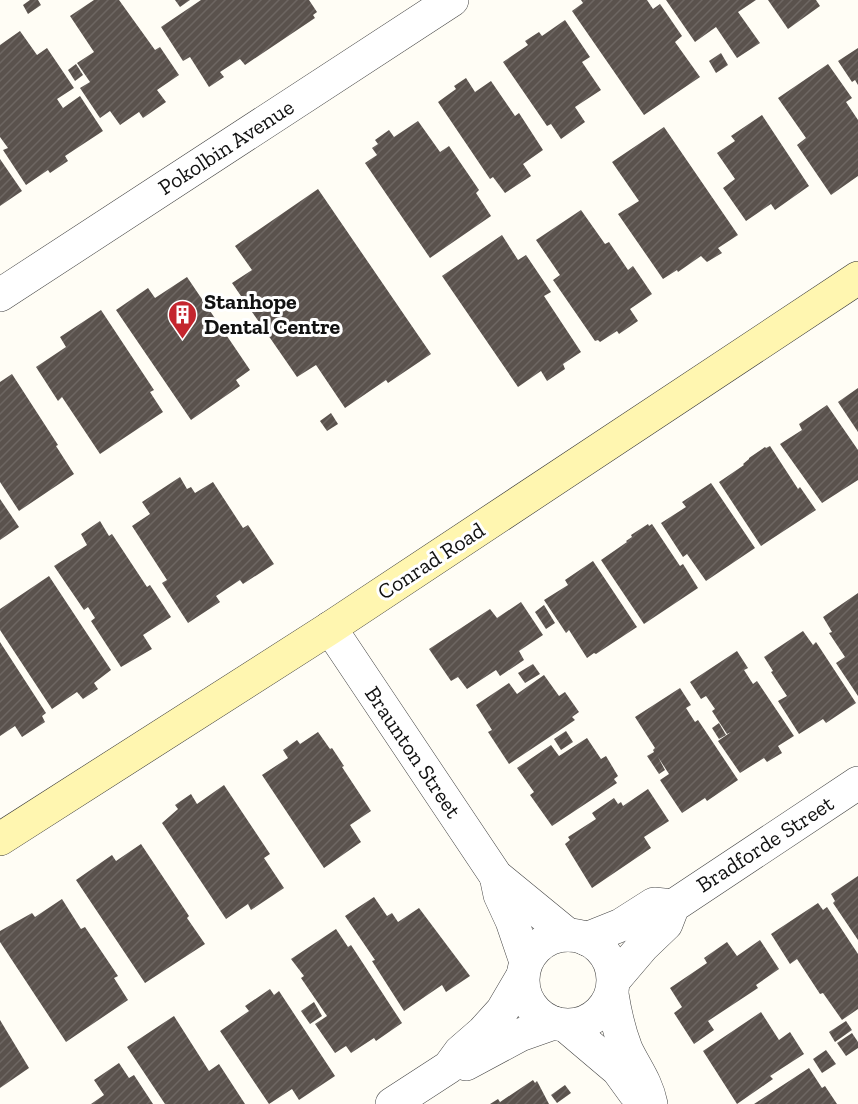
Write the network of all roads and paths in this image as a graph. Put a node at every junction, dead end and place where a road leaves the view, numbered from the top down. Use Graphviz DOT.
graph roads {
  1 [pos="452,0"];
  2 [pos="413,10"];
  3 [pos="858,278"];
  4 [pos="0,295"];
  5 [pos="330,627"];
  6 [pos="858,783"];
  7 [pos="0,839"];
  8 [pos="496,876"];
  9 [pos="673,906"];
  10 [pos="577,937"];
  11 [pos="524,970"];
  12 [pos="613,987"];
  13 [pos="560,1025"];
  14 [pos="449,1067"];
  15 [pos="392,1104"];
  16 [pos="650,1104"];
  1 -- 2 [label="street, Pokolbin Avenue"];
  2 -- 4 [label="street, Pokolbin Avenue"];
  3 -- 5 [label="street, Conrad Road"];
  5 -- 7 [label="street, Conrad Road"];
  5 -- 8 [label="street, Braunton Street"];
  6 -- 9 [label="street, Bradforde Street"];
  8 -- 10 [label="street, Braunton Street"];
  8 -- 11 [label="street, Braunton Street"];
  9 -- 10 [label="street, Bradforde Street"];
  9 -- 12 [label="street, Bradforde Street"];
  10 -- 11 [label="street"];
  10 -- 12 [label="street"];
  11 -- 13 [label="street"];
  11 -- 14 [label="street"];
  12 -- 13 [label="street"];
  12 -- 16 [label="street"];
  13 -- 14 [label="street"];
  13 -- 16 [label="street"];
  14 -- 15 [label="street"];
}
